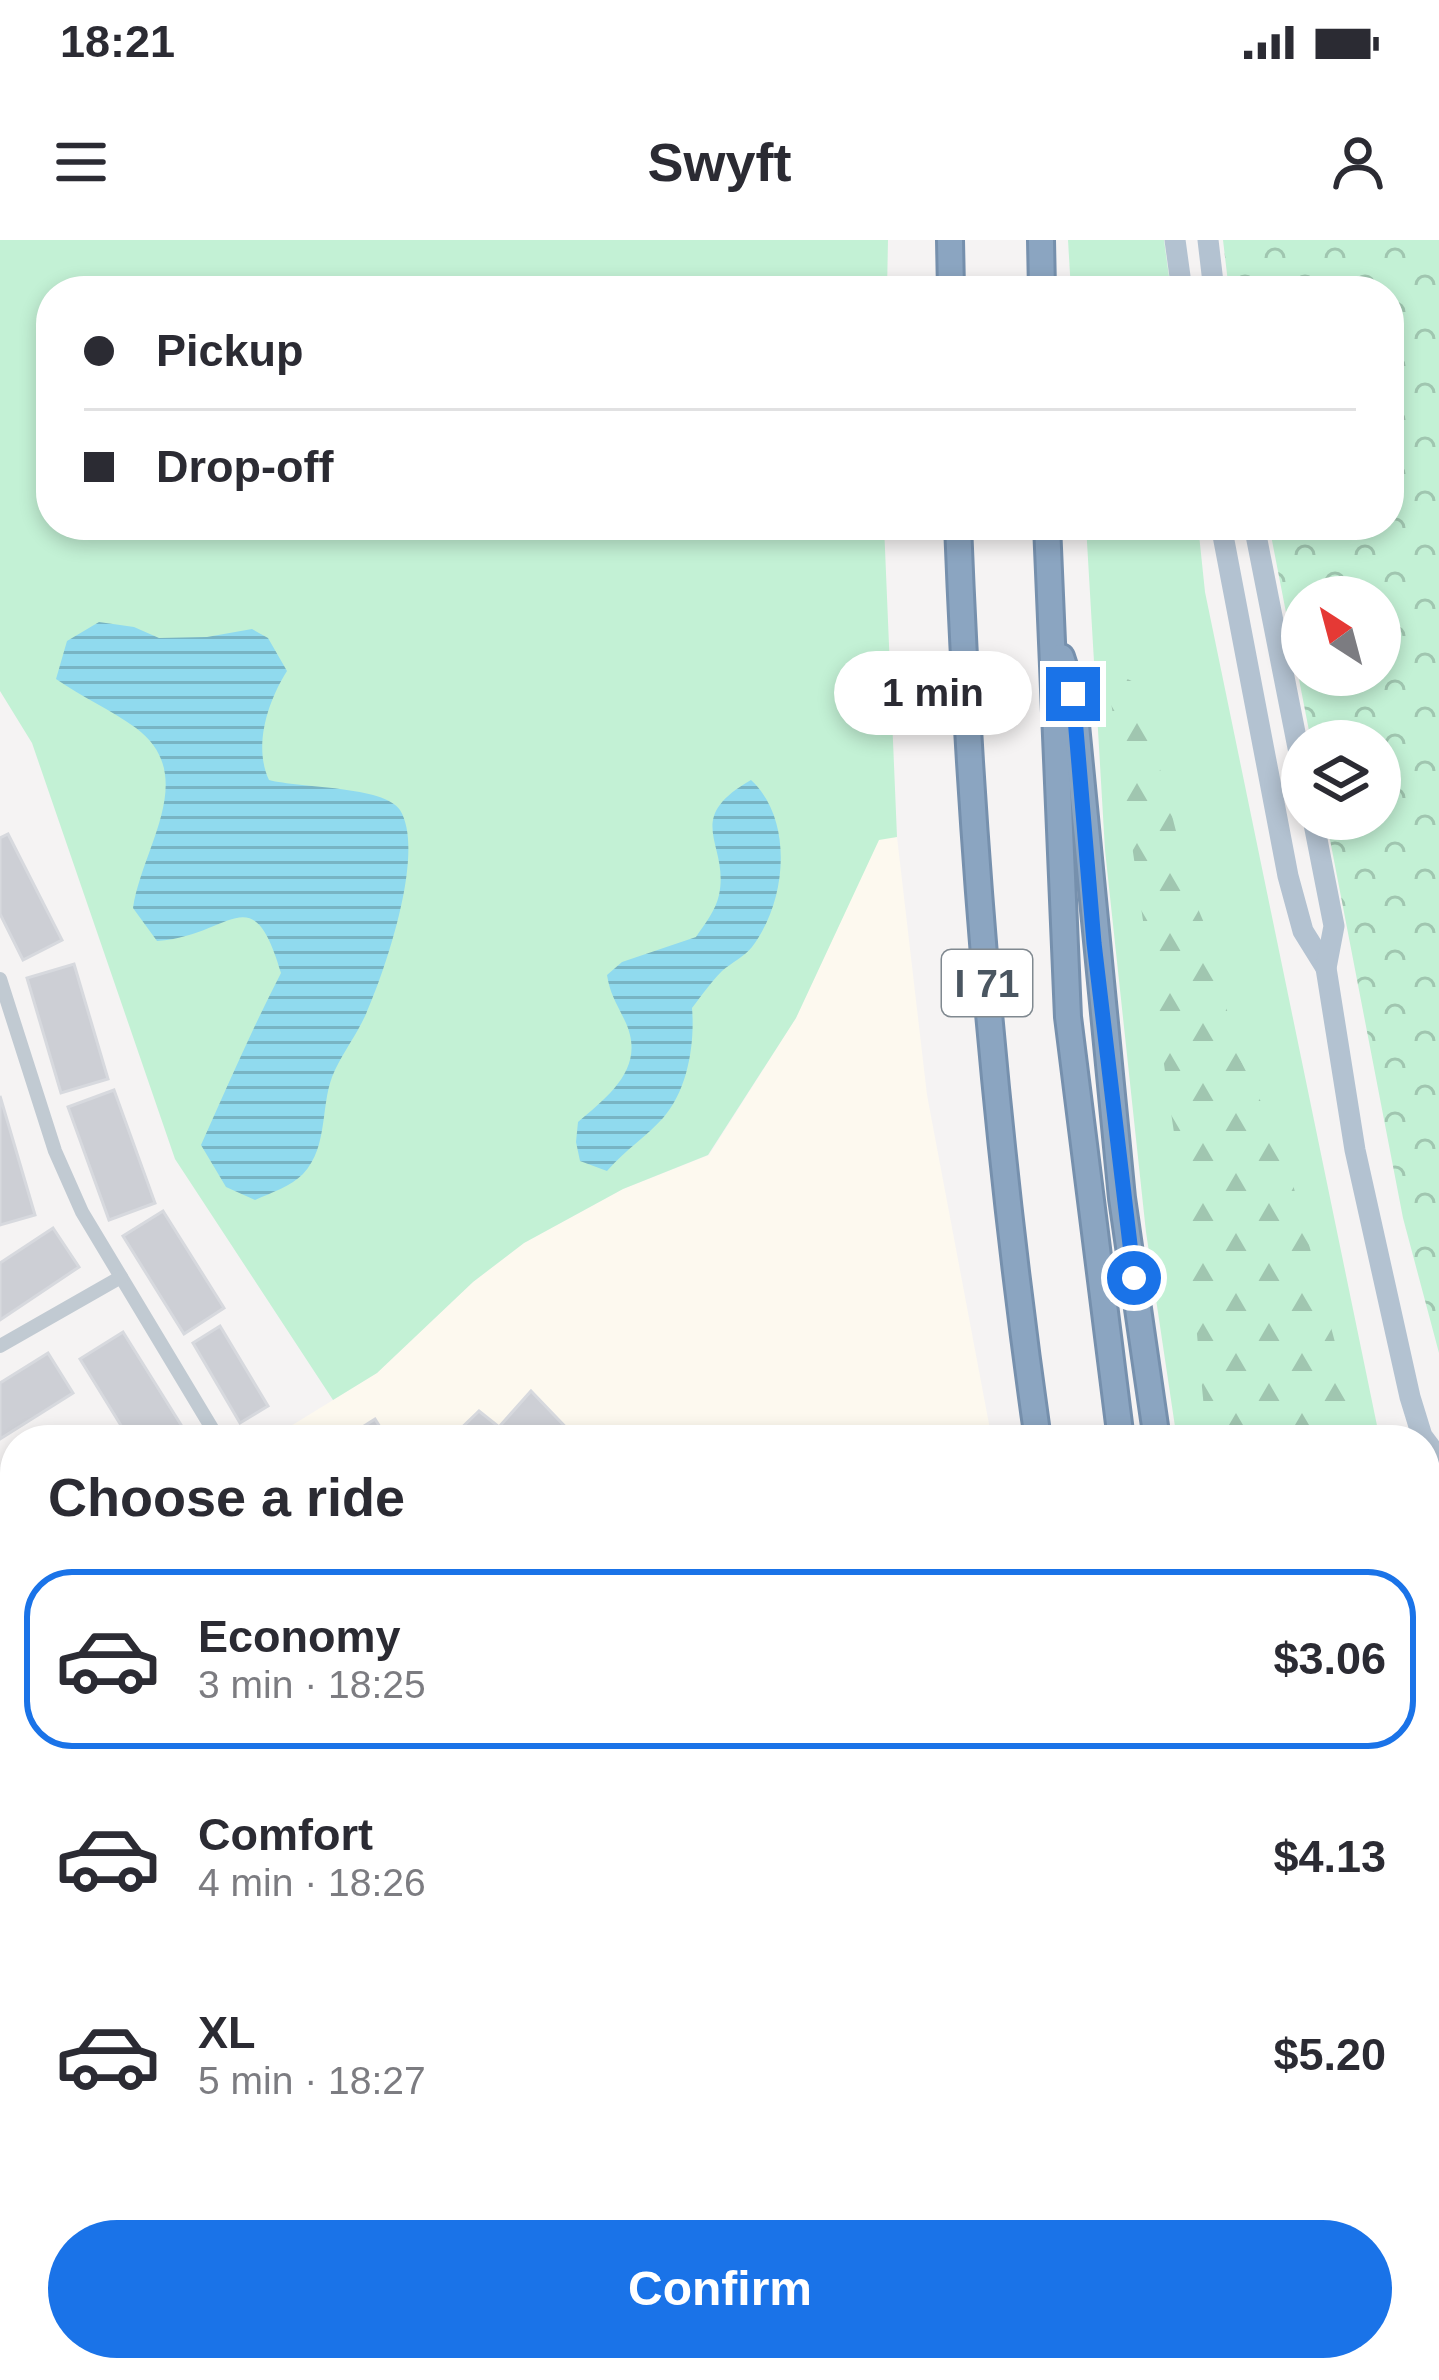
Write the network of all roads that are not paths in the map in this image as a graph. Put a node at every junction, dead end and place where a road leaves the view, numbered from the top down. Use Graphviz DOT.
graph roads {
  1 [pos="950,240"];
  2 [pos="1041,240"];
  3 [pos="1175,240"];
  4 [pos="1208,240"];
  5 [pos="951,276"];
  6 [pos="1042,276"];
  7 [pos="1180,276"];
  8 [pos="1212,276"];
  9 [pos="959,540"];
  10 [pos="1047,540"];
  11 [pos="1224,540"];
  12 [pos="1257,540"];
  13 [pos="1051,628"];
  14 [pos="1293,720"];
  15 [pos="1317,840"];
  16 [pos="1326,968"];
  17 [pos="0,980"];
  18 [pos="121,1277"];
  19 [pos="0,1346"];
  20 [pos="210,1425"];
  21 [pos="1036,1425"];
  22 [pos="1118,1425"];
  23 [pos="1155,1425"];
  24 [pos="1418,1425"];
  1 -- 5 [label="highway"];
  2 -- 6 [label="highway"];
  3 -- 7 [label="main road"];
  4 -- 8 [label="main road"];
  9 -- 21 [label="highway, I 71"];
  10 -- 13 [label="highway, I 71"];
  11 -- 16 [label="main road"];
  12 -- 14 [label="main road"];
  13 -- 22 [label="highway, I 71"];
  13 -- 23 [label="highway"];
  15 -- 16 [label="main road"];
  16 -- 24 [label="main road"];
  17 -- 18 [label="street"];
  18 -- 19 [label="street"];
  18 -- 20 [label="street"];
}
